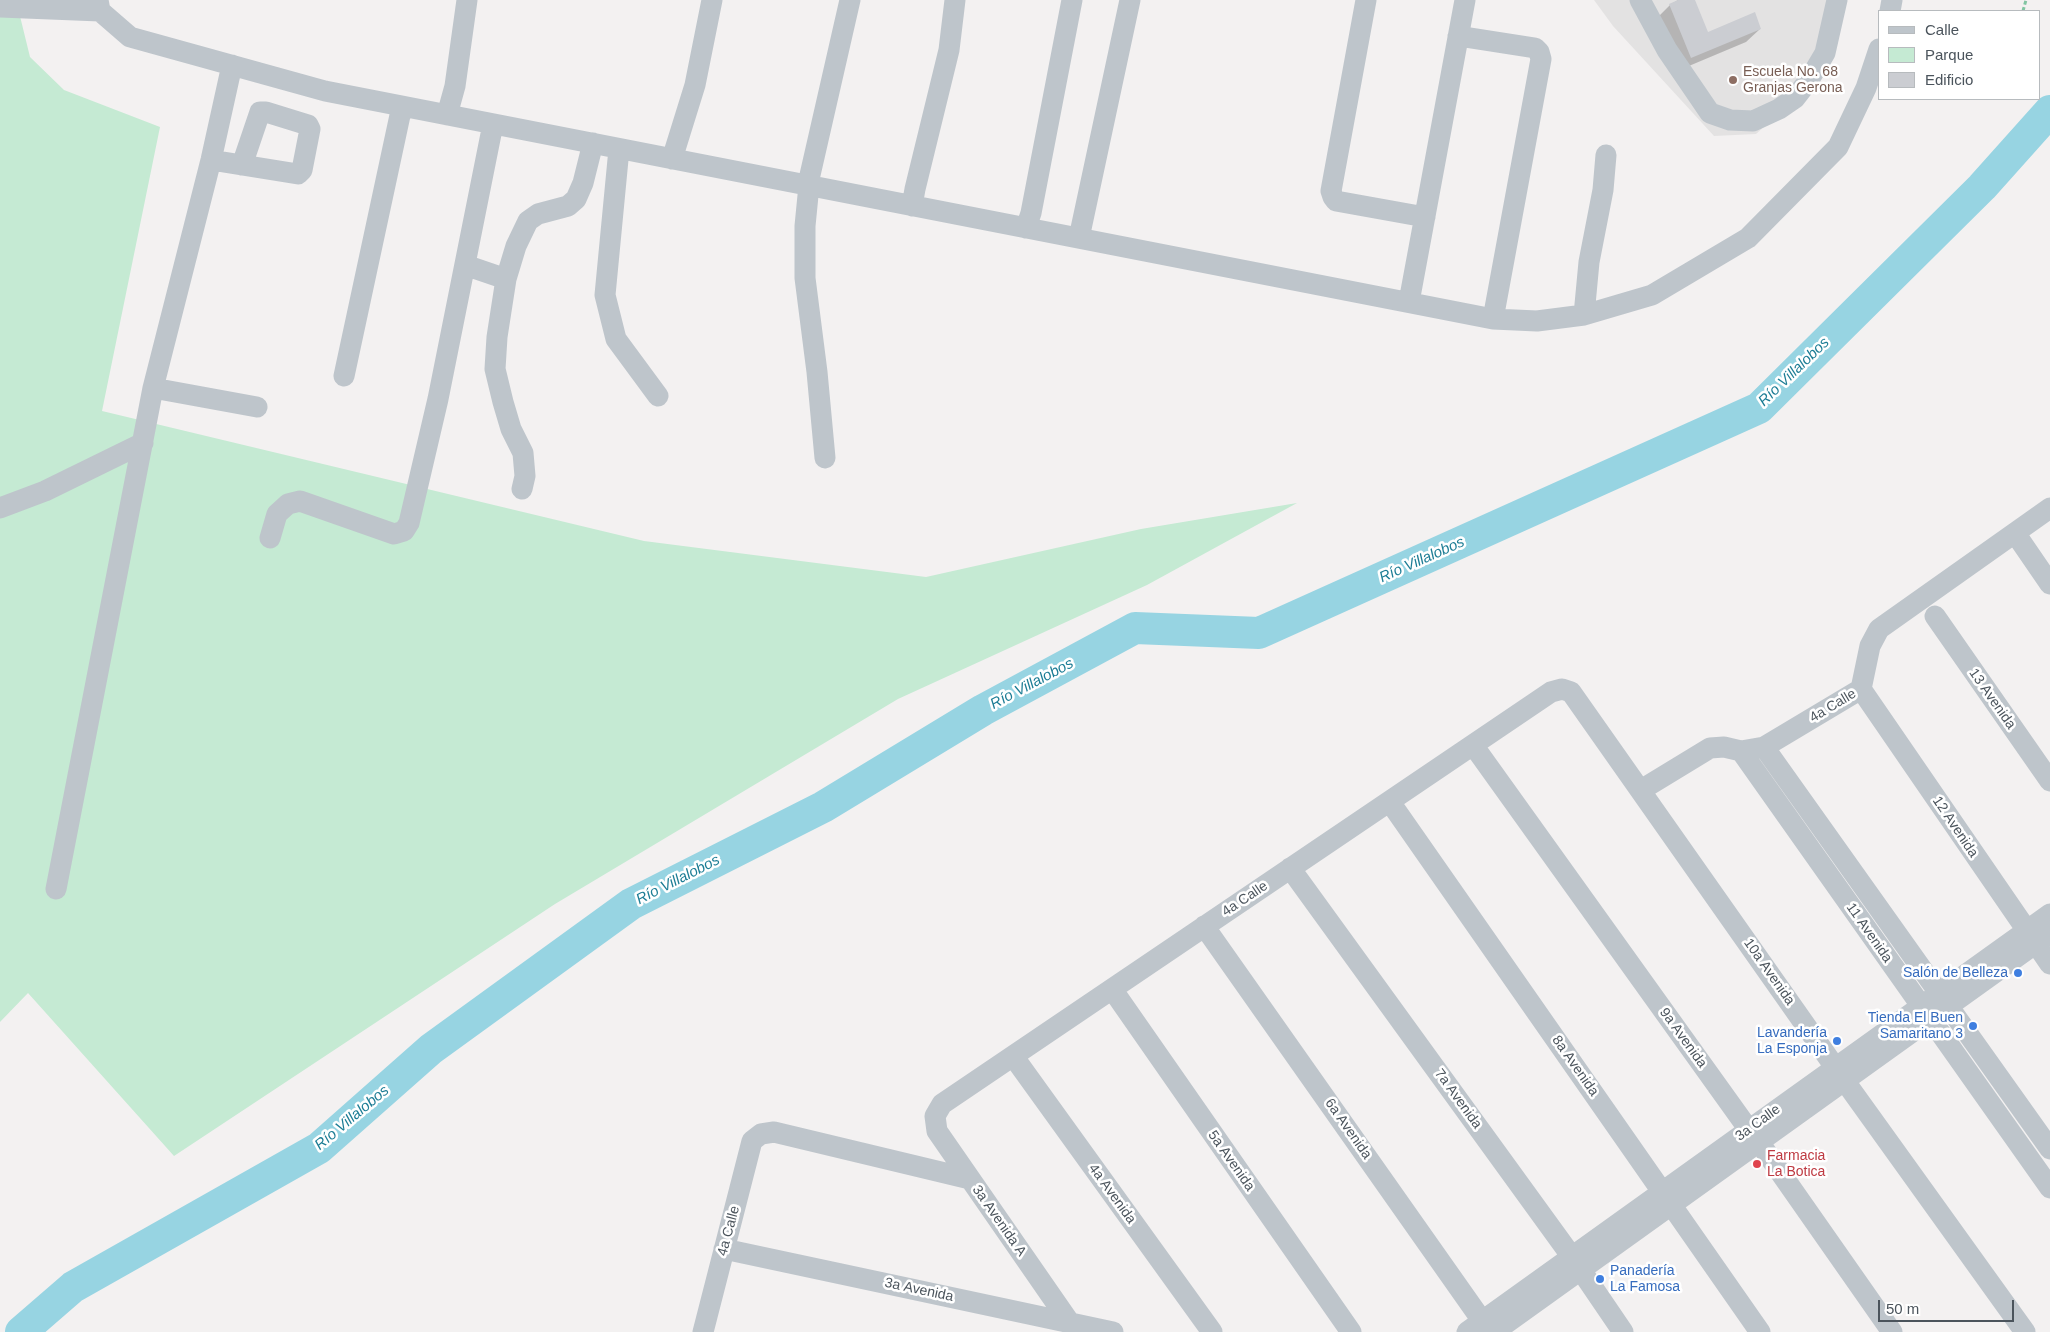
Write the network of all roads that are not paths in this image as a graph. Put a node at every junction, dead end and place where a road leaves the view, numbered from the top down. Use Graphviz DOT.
graph roads {
  1 [pos="467,0"];
  2 [pos="712,0"];
  3 [pos="850,0"];
  4 [pos="955,0"];
  5 [pos="1072,0"];
  6 [pos="1130,0"];
  7 [pos="1366,0"];
  8 [pos="1465,0"];
  9 [pos="1640,0"];
  10 [pos="1837,0"];
  11 [pos="99,5"];
  12 [pos="0,7"];
  13 [pos="1458,36"];
  14 [pos="1878,52"];
  15 [pos="232,66"];
  16 [pos="402,106"];
  17 [pos="447,115"];
  18 [pos="493,124"];
  19 [pos="593,144"];
  20 [pos="619,149"];
  21 [pos="1606,155"];
  22 [pos="672,159"];
  23 [pos="211,160"];
  24 [pos="242,164"];
  25 [pos="809,185"];
  26 [pos="912,206"];
  27 [pos="1424,216"];
  28 [pos="1026,228"];
  29 [pos="1079,238"];
  30 [pos="465,265"];
  31 [pos="506,279"];
  32 [pos="1409,302"];
  33 [pos="1584,316"];
  34 [pos="1493,319"];
  35 [pos="344,376"];
  36 [pos="153,388"];
  37 [pos="658,396"];
  38 [pos="257,407"];
  39 [pos="143,443"];
  40 [pos="825,458"];
  41 [pos="522,489"];
  42 [pos="0,508"];
  43 [pos="2050,508"];
  44 [pos="2014,533"];
  45 [pos="270,538"];
  46 [pos="2050,584"];
  47 [pos="1934,616"];
  48 [pos="1562,689"];
  49 [pos="1861,689"];
  50 [pos="1473,745"];
  51 [pos="1764,747"];
  52 [pos="1741,750"];
  53 [pos="2050,781"];
  54 [pos="1640,790"];
  55 [pos="1390,802"];
  56 [pos="1290,868"];
  57 [pos="56,889"];
  58 [pos="2050,914"];
  59 [pos="1204,926"];
  60 [pos="2037,936"];
  61 [pos="2050,964"];
  62 [pos="1112,989"];
  63 [pos="1943,1000"];
  64 [pos="1925,1013"];
  65 [pos="1013,1056"];
  66 [pos="1840,1074"];
  67 [pos="935,1116"];
  68 [pos="1754,1136"];
  69 [pos="2050,1149"];
  70 [pos="970,1179"];
  71 [pos="2050,1188"];
  72 [pos="1667,1198"];
  73 [pos="724,1248"];
  74 [pos="1576,1263"];
  75 [pos="1070,1323"];
  76 [pos="1483,1329"];
  77 [pos="703,1332"];
  78 [pos="1113,1332"];
  79 [pos="1212,1332"];
  80 [pos="1351,1332"];
  81 [pos="1623,1332"];
  82 [pos="1760,1332"];
  83 [pos="1892,1332"];
  84 [pos="2025,1332"];
  1 -- 17 [label="street"];
  2 -- 22 [label="street"];
  3 -- 25 [label="street"];
  4 -- 26 [label="street"];
  5 -- 28 [label="street"];
  6 -- 29 [label="street"];
  7 -- 27 [label="street"];
  8 -- 13 [label="street"];
  9 -- 10 [label="street"];
  11 -- 12 [label="street"];
  11 -- 15 [label="street"];
  13 -- 27 [label="street"];
  13 -- 34 [label="street"];
  14 -- 33 [label="street"];
  15 -- 16 [label="street"];
  15 -- 23 [label="street"];
  16 -- 17 [label="street"];
  16 -- 35 [label="street"];
  17 -- 18 [label="street"];
  18 -- 19 [label="street"];
  18 -- 30 [label="street"];
  19 -- 20 [label="street"];
  19 -- 31 [label="street"];
  20 -- 22 [label="street"];
  20 -- 37 [label="street"];
  21 -- 33 [label="street"];
  22 -- 25 [label="street"];
  23 -- 24 [label="street"];
  23 -- 36 [label="street"];
  25 -- 26 [label="street"];
  25 -- 40 [label="street"];
  26 -- 28 [label="street"];
  27 -- 32 [label="street"];
  28 -- 29 [label="street"];
  29 -- 32 [label="street"];
  30 -- 31 [label="street"];
  30 -- 45 [label="street"];
  31 -- 41 [label="street"];
  32 -- 34 [label="street"];
  33 -- 34 [label="street"];
  36 -- 38 [label="street"];
  36 -- 39 [label="street"];
  39 -- 42 [label="street"];
  39 -- 57 [label="street"];
  43 -- 44 [label="street, 4a Calle"];
  44 -- 46 [label="street"];
  44 -- 49 [label="street, 4a Calle"];
  47 -- 53 [label="street, 13 Avenida"];
  48 -- 50 [label="street, 4a Calle"];
  48 -- 54 [label="street, 10a Avenida"];
  49 -- 51 [label="street, 4a Calle"];
  49 -- 60 [label="street, 12 Avenida"];
  50 -- 55 [label="street, 4a Calle"];
  50 -- 68 [label="street, 9a Avenida"];
  51 -- 52 [label="street, 4a Calle"];
  51 -- 63 [label="street, 11 Avenida"];
  52 -- 54 [label="street, 4a Calle"];
  52 -- 64 [label="street, 11 Avenida"];
  54 -- 66 [label="street, 10a Avenida"];
  55 -- 56 [label="street, 4a Calle"];
  55 -- 72 [label="street, 8a Avenida"];
  56 -- 59 [label="street, 4a Calle"];
  56 -- 74 [label="street, 7a Avenida"];
  58 -- 60 [label="street, 3a Calle"];
  59 -- 62 [label="street, 4a Calle"];
  59 -- 76 [label="street, 6a Avenida"];
  60 -- 61 [label="street, 12 Avenida"];
  60 -- 63 [label="street, 3a Calle"];
  62 -- 65 [label="street, 4a Calle"];
  62 -- 80 [label="street, 5a Avenida"];
  63 -- 64 [label="street, 3a Calle"];
  63 -- 69 [label="street, 11 Avenida"];
  64 -- 66 [label="street, 3a Calle"];
  64 -- 71 [label="street, 11 Avenida"];
  65 -- 67 [label="street, 4a Calle"];
  65 -- 79 [label="street, 4a Avenida"];
  66 -- 68 [label="street, 3a Calle"];
  66 -- 84 [label="street, 10a Avenida"];
  67 -- 70 [label="street, 3a Avenida A"];
  68 -- 72 [label="street, 3a Calle"];
  68 -- 83 [label="street, 9a Avenida"];
  70 -- 73 [label="street, 4a Calle"];
  70 -- 75 [label="street, 3a Avenida A"];
  72 -- 74 [label="street, 3a Calle"];
  72 -- 82 [label="street, 8a Avenida"];
  73 -- 75 [label="street, 3a Avenida"];
  73 -- 77 [label="street, 4a Calle"];
  74 -- 76 [label="street, 3a Calle"];
  74 -- 81 [label="street, 7a Avenida"];
  75 -- 78 [label="street, 3a Avenida"];
}
